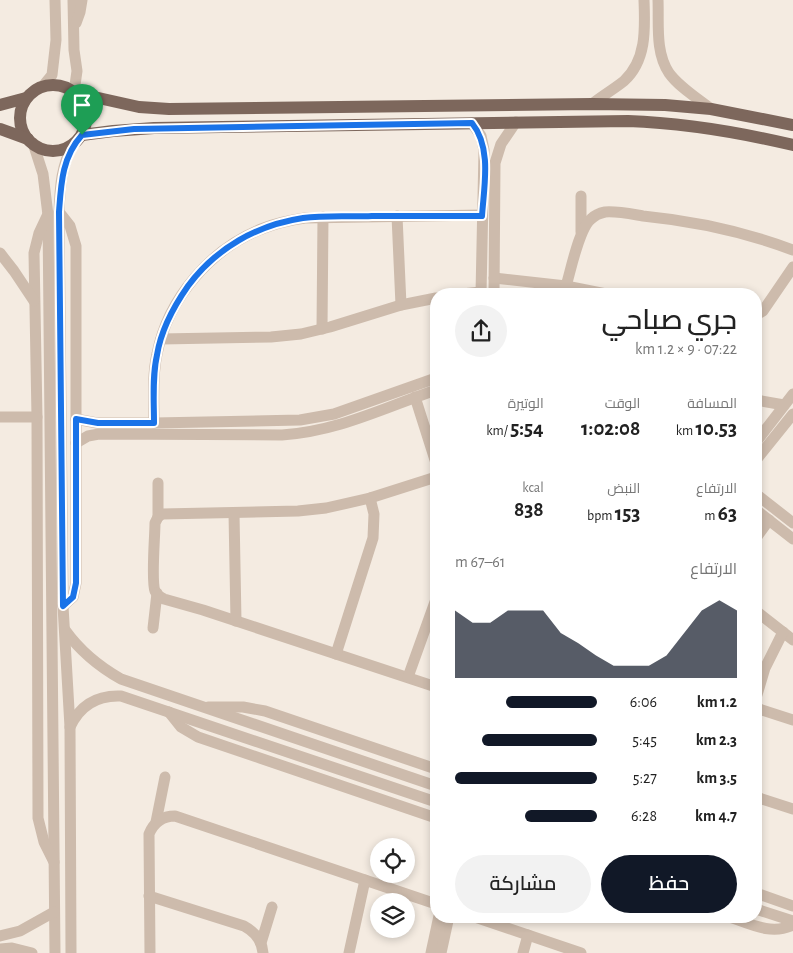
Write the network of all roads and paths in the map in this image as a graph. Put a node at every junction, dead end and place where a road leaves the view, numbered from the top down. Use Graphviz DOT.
graph roads {
  1 [pos="55,0"];
  2 [pos="73,0"];
  3 [pos="82,0"];
  4 [pos="644,0"];
  5 [pos="658,0"];
  6 [pos="73,29"];
  7 [pos="43,86"];
  8 [pos="75,93"];
  9 [pos="26,98"];
  10 [pos="592,104"];
  11 [pos="0,105"];
  12 [pos="710,109"];
  13 [pos="516,122"];
  14 [pos="472,123"];
  15 [pos="793,125"];
  16 [pos="0,129"];
  17 [pos="78,139"];
  18 [pos="30,141"];
  19 [pos="793,145"];
  20 [pos="581,196"];
  21 [pos="54,213"];
  22 [pos="397,216"];
  23 [pos="482,216"];
  24 [pos="324,217"];
  25 [pos="582,234"];
  26 [pos="793,250"];
  27 [pos="0,253"];
  28 [pos="793,267"];
  29 [pos="494,278"];
  30 [pos="566,286"];
  31 [pos="481,288"];
  32 [pos="494,288"];
  33 [pos="576,288"];
  34 [pos="430,299"];
  35 [pos="34,302"];
  36 [pos="401,305"];
  37 [pos="762,312"];
  38 [pos="322,329"];
  39 [pos="161,339"];
  40 [pos="430,380"];
  41 [pos="430,392"];
  42 [pos="793,394"];
  43 [pos="415,397"];
  44 [pos="762,401"];
  45 [pos="784,405"];
  46 [pos="793,414"];
  47 [pos="0,417"];
  48 [pos="37,417"];
  49 [pos="76,419"];
  50 [pos="154,423"];
  51 [pos="762,434"];
  52 [pos="76,443"];
  53 [pos="430,444"];
  54 [pos="762,453"];
  55 [pos="430,478"];
  56 [pos="158,483"];
  57 [pos="370,498"];
  58 [pos="762,499"];
  59 [pos="234,513"];
  60 [pos="762,515"];
  61 [pos="158,517"];
  62 [pos="769,520"];
  63 [pos="793,523"];
  64 [pos="762,530"];
  65 [pos="793,539"];
  66 [pos="156,593"];
  67 [pos="63,606"];
  68 [pos="430,616"];
  69 [pos="762,616"];
  70 [pos="236,621"];
  71 [pos="153,628"];
  72 [pos="65,629"];
  73 [pos="783,632"];
  74 [pos="793,640"];
  75 [pos="336,654"];
  76 [pos="408,677"];
  77 [pos="762,678"];
  78 [pos="430,685"];
  79 [pos="201,707"];
  80 [pos="762,710"];
  81 [pos="169,712"];
  82 [pos="793,720"];
  83 [pos="70,727"];
  84 [pos="430,767"];
  85 [pos="165,777"];
  86 [pos="430,784"];
  87 [pos="762,799"];
  88 [pos="430,800"];
  89 [pos="793,809"];
  90 [pos="430,816"];
  91 [pos="156,822"];
  92 [pos="54,864"];
  93 [pos="365,880"];
  94 [pos="762,895"];
  95 [pos="149,896"];
  96 [pos="430,902"];
  97 [pos="793,906"];
  98 [pos="272,907"];
  99 [pos="762,911"];
  100 [pos="54,912"];
  101 [pos="793,921"];
  102 [pos="437,923"];
  103 [pos="447,923"];
  104 [pos="493,923"];
  105 [pos="750,923"];
  106 [pos="793,925"];
  107 [pos="528,935"];
  108 [pos="0,936"];
  109 [pos="262,948"];
  110 [pos="0,949"];
  111 [pos="32,953"];
  112 [pos="54,953"];
  113 [pos="71,953"];
  114 [pos="150,953"];
  115 [pos="349,953"];
  116 [pos="431,953"];
  117 [pos="441,953"];
  118 [pos="523,953"];
  119 [pos="582,953"];
  1 -- 7 [label="street"];
  2 -- 6 [label="street"];
  3 -- 6 [label="street"];
  4 -- 10 [label="street"];
  5 -- 12 [label="street"];
  6 -- 8 [label="street"];
  7 -- 8 [label="main road"];
  7 -- 9 [label="main road"];
  8 -- 10 [label="main road"];
  8 -- 17 [label="main road"];
  9 -- 11 [label="main road"];
  9 -- 18 [label="main road"];
  10 -- 12 [label="main road"];
  12 -- 15 [label="main road"];
  13 -- 14 [label="main road"];
  13 -- 19 [label="main road"];
  13 -- 29 [label="street"];
  14 -- 17 [label="main road"];
  14 -- 23 [label="street"];
  16 -- 18 [label="main road"];
  17 -- 18 [label="main road"];
  17 -- 21 [label="street"];
  18 -- 21 [label="street"];
  20 -- 25 [label="street"];
  21 -- 35 [label="street"];
  21 -- 49 [label="street"];
  21 -- 67 [label="street"];
  21 -- 92 [label="street"];
  22 -- 23 [label="street"];
  22 -- 24 [label="street"];
  22 -- 36 [label="street"];
  23 -- 31 [label="street"];
  24 -- 38 [label="street"];
  24 -- 39 [label="street"];
  25 -- 26 [label="street"];
  25 -- 30 [label="street"];
  27 -- 35 [label="street"];
  28 -- 37 [label="street"];
  29 -- 30 [label="street"];
  29 -- 32 [label="street"];
  30 -- 33 [label="street"];
  34 -- 36 [label="street"];
  35 -- 48 [label="street"];
  36 -- 38 [label="street"];
  38 -- 39 [label="street"];
  39 -- 50 [label="street"];
  40 -- 50 [label="street"];
  41 -- 43 [label="street"];
  42 -- 45 [label="street"];
  43 -- 52 [label="street"];
  43 -- 53 [label="street"];
  44 -- 45 [label="street"];
  45 -- 51 [label="street"];
  46 -- 54 [label="street"];
  47 -- 48 [label="street"];
  48 -- 92 [label="street"];
  49 -- 50 [label="street"];
  49 -- 52 [label="street"];
  52 -- 67 [label="street"];
  55 -- 57 [label="street"];
  56 -- 61 [label="street"];
  57 -- 59 [label="street"];
  57 -- 75 [label="street"];
  58 -- 63 [label="street"];
  59 -- 61 [label="street"];
  59 -- 70 [label="street"];
  60 -- 62 [label="street"];
  61 -- 66 [label="street"];
  62 -- 64 [label="street"];
  62 -- 65 [label="street"];
  66 -- 70 [label="street"];
  66 -- 71 [label="street"];
  67 -- 72 [label="street"];
  68 -- 76 [label="street"];
  69 -- 73 [label="street"];
  70 -- 75 [label="street"];
  72 -- 79 [label="street"];
  72 -- 83 [label="street"];
  73 -- 74 [label="street"];
  73 -- 77 [label="street"];
  75 -- 76 [label="street"];
  76 -- 78 [label="street"];
  79 -- 84 [label="street"];
  79 -- 86 [label="street"];
  80 -- 82 [label="street"];
  81 -- 83 [label="street"];
  81 -- 88 [label="street"];
  81 -- 90 [label="street"];
  83 -- 113 [label="street"];
  85 -- 91 [label="street"];
  87 -- 89 [label="street"];
  91 -- 93 [label="street"];
  91 -- 95 [label="street"];
  92 -- 100 [label="street"];
  93 -- 96 [label="street"];
  93 -- 115 [label="street"];
  94 -- 97 [label="street"];
  95 -- 109 [label="street"];
  95 -- 114 [label="street"];
  98 -- 109 [label="street"];
  99 -- 101 [label="street"];
  100 -- 108 [label="street"];
  100 -- 112 [label="street"];
  102 -- 116 [label="street"];
  103 -- 117 [label="street"];
  104 -- 107 [label="street"];
  105 -- 106 [label="street"];
  107 -- 118 [label="street"];
  107 -- 119 [label="street"];
  110 -- 111 [label="street"];
}
